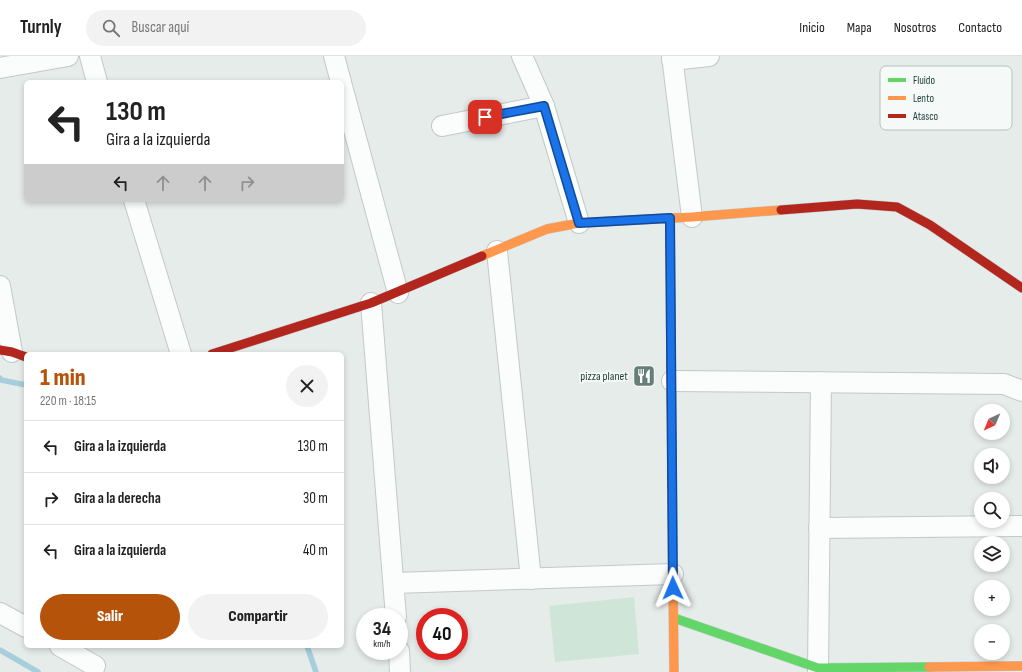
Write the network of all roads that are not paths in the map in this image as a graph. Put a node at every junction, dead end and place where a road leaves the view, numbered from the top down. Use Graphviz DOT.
graph roads {
  1 [pos="68,56"];
  2 [pos="90,56"];
  3 [pos="334,56"];
  4 [pos="522,56"];
  5 [pos="709,56"];
  6 [pos="672,58"];
  7 [pos="0,68"];
  8 [pos="97,80"];
  9 [pos="340,80"];
  10 [pos="344,93"];
  11 [pos="544,106"];
  12 [pos="442,126"];
  13 [pos="135,202"];
  14 [pos="692,217"];
  15 [pos="670,218"];
  16 [pos="579,223"];
  17 [pos="497,251"];
  18 [pos="0,286"];
  19 [pos="1022,288"];
  20 [pos="398,293"];
  21 [pos="371,303"];
  22 [pos="180,352"];
  23 [pos="218,352"];
  24 [pos="13,353"];
  25 [pos="672,381"];
  26 [pos="821,382"];
  27 [pos="1022,391"];
  28 [pos="1022,526"];
  29 [pos="819,528"];
  30 [pos="673,574"];
  31 [pos="531,579"];
  32 [pos="394,583"];
  33 [pos="395,608"];
  34 [pos="0,612"];
  35 [pos="674,618"];
  36 [pos="24,626"];
  37 [pos="64,648"];
  38 [pos="399,660"];
  39 [pos="95,666"];
  40 [pos="1022,666"];
  41 [pos="818,670"];
  42 [pos="400,672"];
  43 [pos="674,672"];
  1 -- 7 [label="street"];
  2 -- 8 [label="street"];
  3 -- 9 [label="street"];
  4 -- 11 [label="street"];
  5 -- 6 [label="street"];
  6 -- 14 [label="street"];
  10 -- 20 [label="street"];
  11 -- 12 [label="street"];
  11 -- 16 [label="street"];
  13 -- 22 [label="street"];
  14 -- 15 [label="street"];
  14 -- 19 [label="street"];
  15 -- 16 [label="street"];
  15 -- 25 [label="street"];
  16 -- 17 [label="street"];
  17 -- 20 [label="street"];
  17 -- 31 [label="street"];
  18 -- 24 [label="street"];
  20 -- 21 [label="street"];
  21 -- 23 [label="street"];
  21 -- 32 [label="street"];
  25 -- 26 [label="street"];
  25 -- 30 [label="street"];
  26 -- 27 [label="street"];
  26 -- 29 [label="street"];
  28 -- 29 [label="street"];
  29 -- 41 [label="street"];
  30 -- 31 [label="street"];
  30 -- 35 [label="street"];
  31 -- 32 [label="street"];
  32 -- 33 [label="street"];
  34 -- 36 [label="street"];
  35 -- 41 [label="street"];
  35 -- 43 [label="street"];
  37 -- 39 [label="street"];
  38 -- 42 [label="street"];
  40 -- 41 [label="street"];
}
